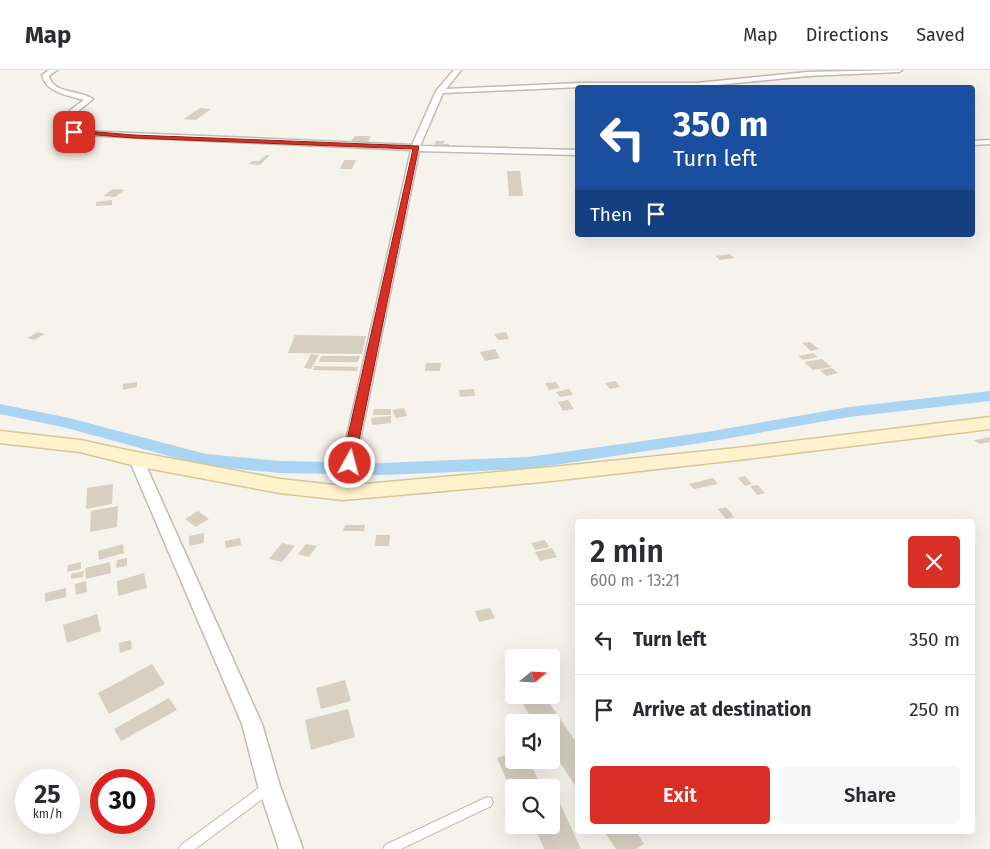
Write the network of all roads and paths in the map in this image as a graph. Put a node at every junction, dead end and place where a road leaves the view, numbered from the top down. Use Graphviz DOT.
graph roads {
  1 [pos="54,70"];
  2 [pos="458,70"];
  3 [pos="898,70"];
  4 [pos="575,85"];
  5 [pos="580,85"];
  6 [pos="698,85"];
  7 [pos="698,85"];
  8 [pos="440,91"];
  9 [pos="990,142"];
  10 [pos="975,143"];
  11 [pos="416,148"];
  12 [pos="575,153"];
  13 [pos="990,423"];
  14 [pos="0,437"];
  15 [pos="136,459"];
  16 [pos="346,487"];
  17 [pos="270,786"];
  18 [pos="487,802"];
  19 [pos="185,849"];
  20 [pos="291,849"];
  21 [pos="389,849"];
  1 -- 11 [label="street"];
  2 -- 8 [label="street"];
  3 -- 7 [label="street"];
  4 -- 8 [label="street"];
  5 -- 6 [label="street"];
  8 -- 11 [label="street"];
  9 -- 10 [label="street"];
  11 -- 12 [label="street"];
  11 -- 16 [label="street"];
  13 -- 16 [label="main road"];
  14 -- 15 [label="main road"];
  15 -- 16 [label="main road"];
  15 -- 17 [label="street"];
  17 -- 19 [label="lane"];
  17 -- 20 [label="street"];
  18 -- 21 [label="lane"];
}
